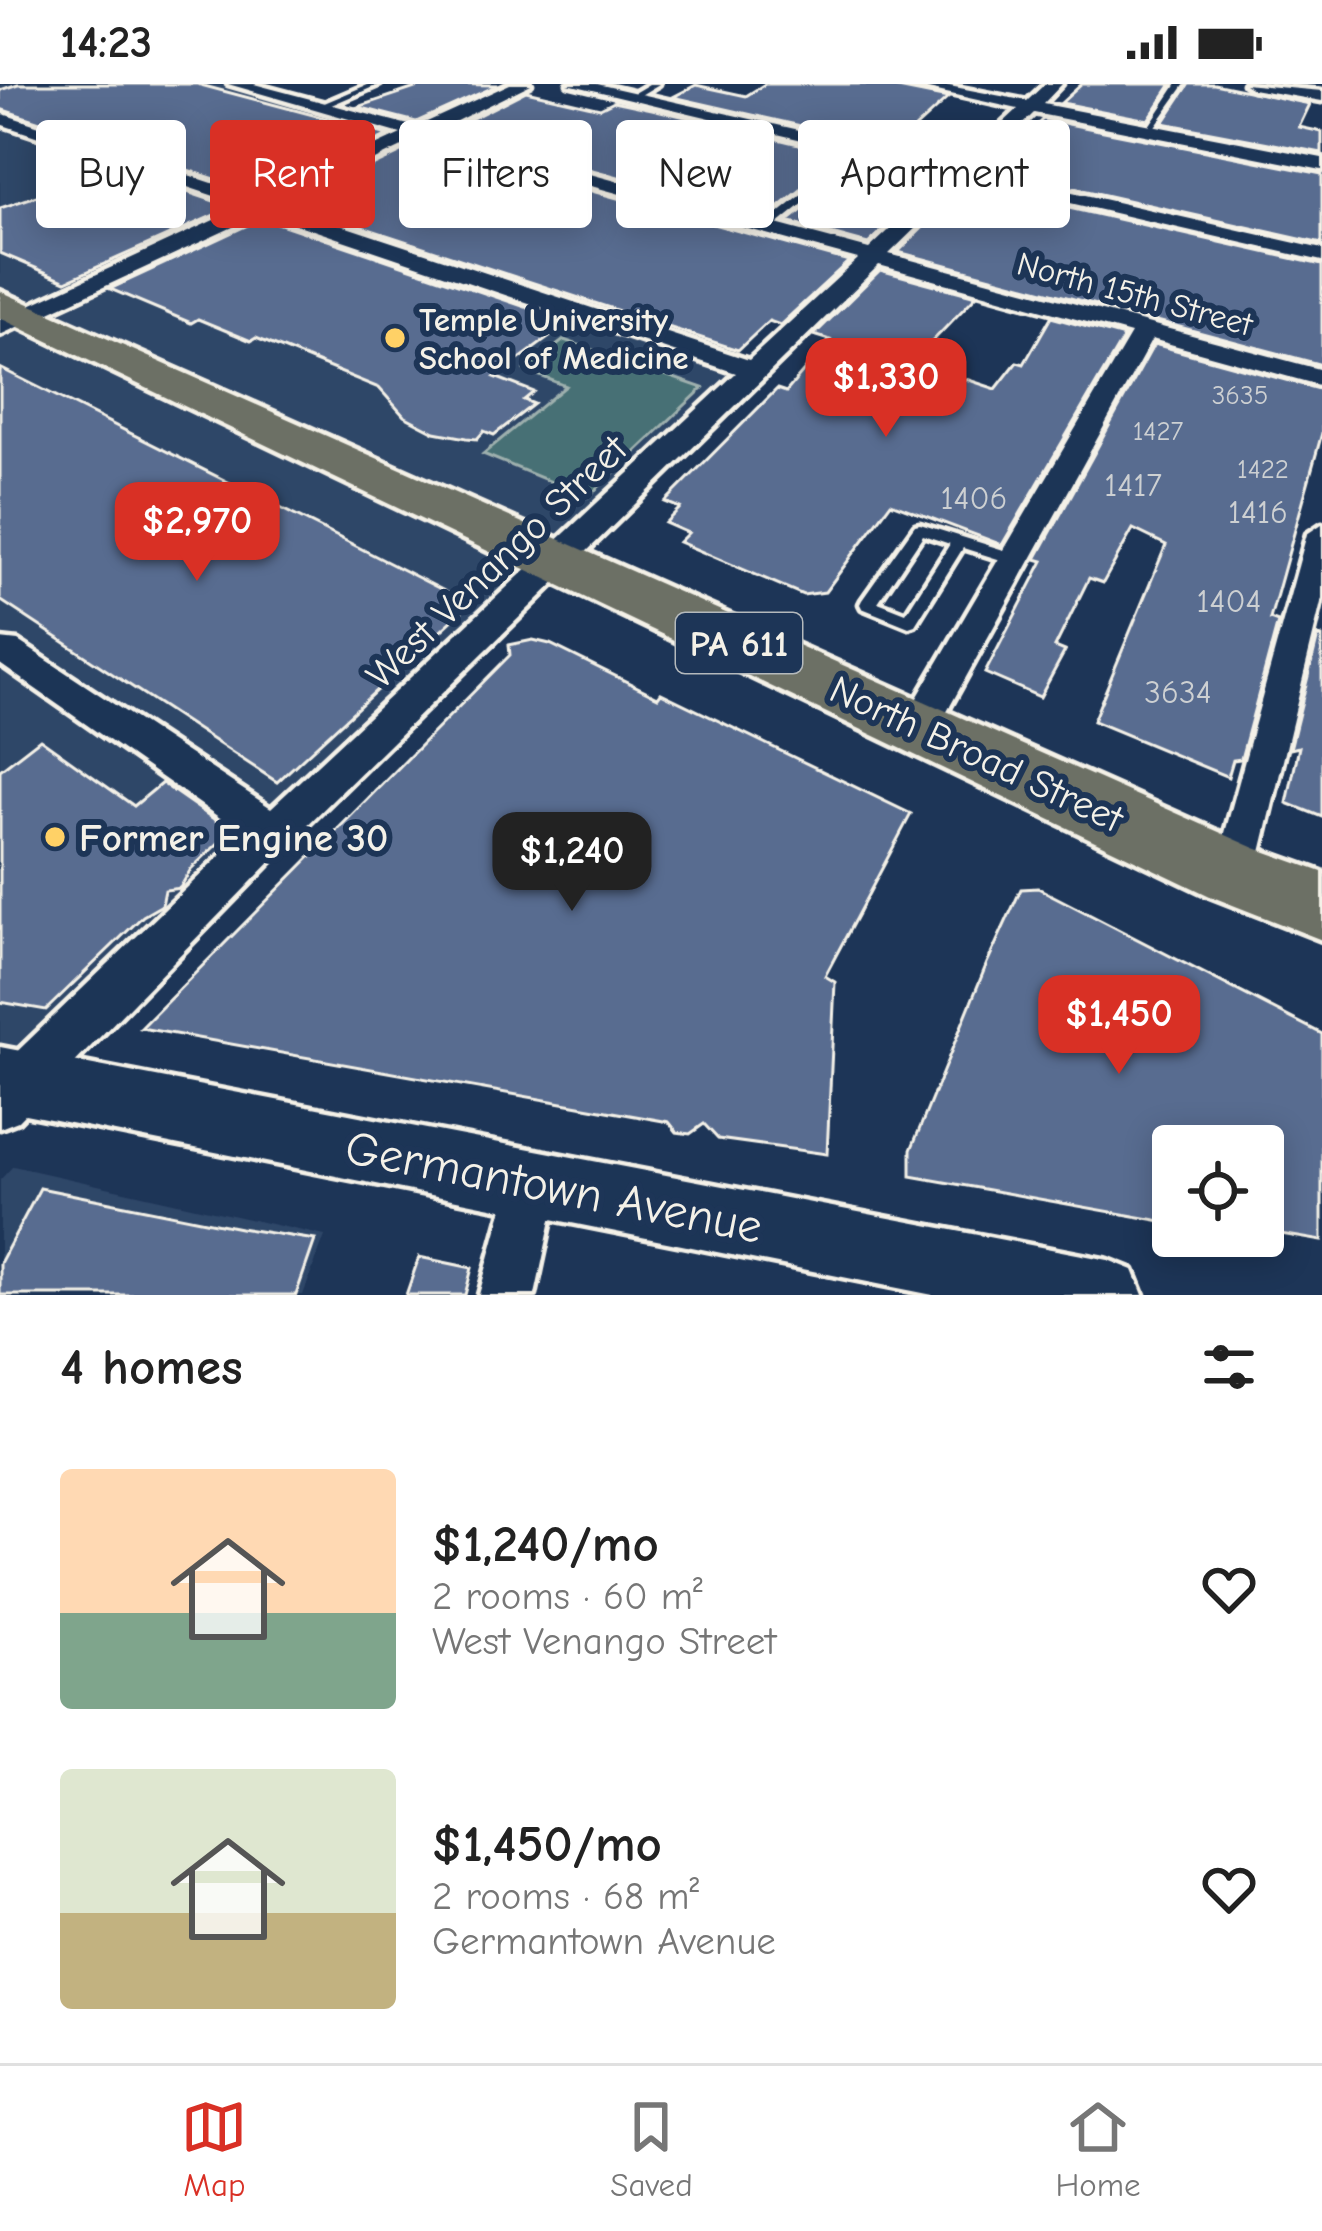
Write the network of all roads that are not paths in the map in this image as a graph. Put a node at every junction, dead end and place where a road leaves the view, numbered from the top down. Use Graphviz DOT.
graph roads {
  1 [pos="236,84"];
  2 [pos="376,84"];
  3 [pos="524,84"];
  4 [pos="576,84"];
  5 [pos="655,84"];
  6 [pos="914,84"];
  7 [pos="1181,84"];
  8 [pos="1252,84"];
  9 [pos="347,96"];
  10 [pos="1042,96"];
  11 [pos="1322,96"];
  12 [pos="631,97"];
  13 [pos="323,99"];
  14 [pos="0,118"];
  15 [pos="448,120"];
  16 [pos="1016,120"];
  17 [pos="399,127"];
  18 [pos="1148,130"];
  19 [pos="798,135"];
  20 [pos="1322,164"];
  21 [pos="210,189"];
  22 [pos="1070,197"];
  23 [pos="798,203"];
  24 [pos="774,223"];
  25 [pos="211,228"];
  26 [pos="327,228"];
  27 [pos="773,228"];
  28 [pos="906,228"];
  29 [pos="1322,255"];
  30 [pos="878,257"];
  31 [pos="9,316"];
  32 [pos="1145,330"];
  33 [pos="756,371"];
  34 [pos="1322,378"];
  35 [pos="1322,535"];
  36 [pos="959,542"];
  37 [pos="559,560"];
  38 [pos="1017,560"];
  39 [pos="6,650"];
  40 [pos="920,727"];
  41 [pos="273,832"];
  42 [pos="1235,873"];
  43 [pos="1322,906"];
  44 [pos="1322,922"];
  45 [pos="8,1087"];
  46 [pos="532,1182"];
  47 [pos="507,1295"];
  48 [pos="1108,1295"];
  1 -- 13 [label="street, North 15th Street"];
  2 -- 9 [label="lane"];
  3 -- 15 [label="street"];
  4 -- 12 [label="street"];
  5 -- 12 [label="lane"];
  6 -- 10 [label="street"];
  7 -- 18 [label="lane"];
  8 -- 11 [label="street"];
  9 -- 13 [label="lane"];
  9 -- 13 [label="lane"];
  10 -- 16 [label="street, West Venango Street"];
  10 -- 18 [label="street"];
  12 -- 19 [label="street"];
  13 -- 17 [label="street, North 15th Street"];
  14 -- 21 [label="street"];
  18 -- 20 [label="street"];
  22 -- 29 [label="street"];
  23 -- 24 [label="lane"];
  25 -- 31 [label="street"];
  26 -- 33 [label="street"];
  27 -- 30 [label="street, North 15th Street"];
  28 -- 30 [label="street, West Venango Street"];
  30 -- 32 [label="street, North 15th Street"];
  30 -- 33 [label="street, West Venango Street"];
  31 -- 37 [label="main road, North Broad Street / PA 611"];
  32 -- 34 [label="street, North 15th Street"];
  32 -- 38 [label="street"];
  33 -- 37 [label="street, West Venango Street"];
  35 -- 42 [label="street"];
  36 -- 36 [label="lane"];
  36 -- 38 [label="lane"];
  37 -- 40 [label="main road, North Broad Street / PA 611"];
  37 -- 41 [label="street, West Venango Street"];
  38 -- 40 [label="street"];
  39 -- 41 [label="street"];
  40 -- 42 [label="main road, North Broad Street / PA 611"];
  41 -- 45 [label="street, West Venango Street"];
  42 -- 43 [label="main road, North Broad Street / PA 611"];
  42 -- 44 [label="main road, North Broad Street / PA 611"];
  45 -- 46 [label="street, Germantown Avenue"];
  46 -- 47 [label="street"];
  46 -- 48 [label="street, Germantown Avenue"];
}
